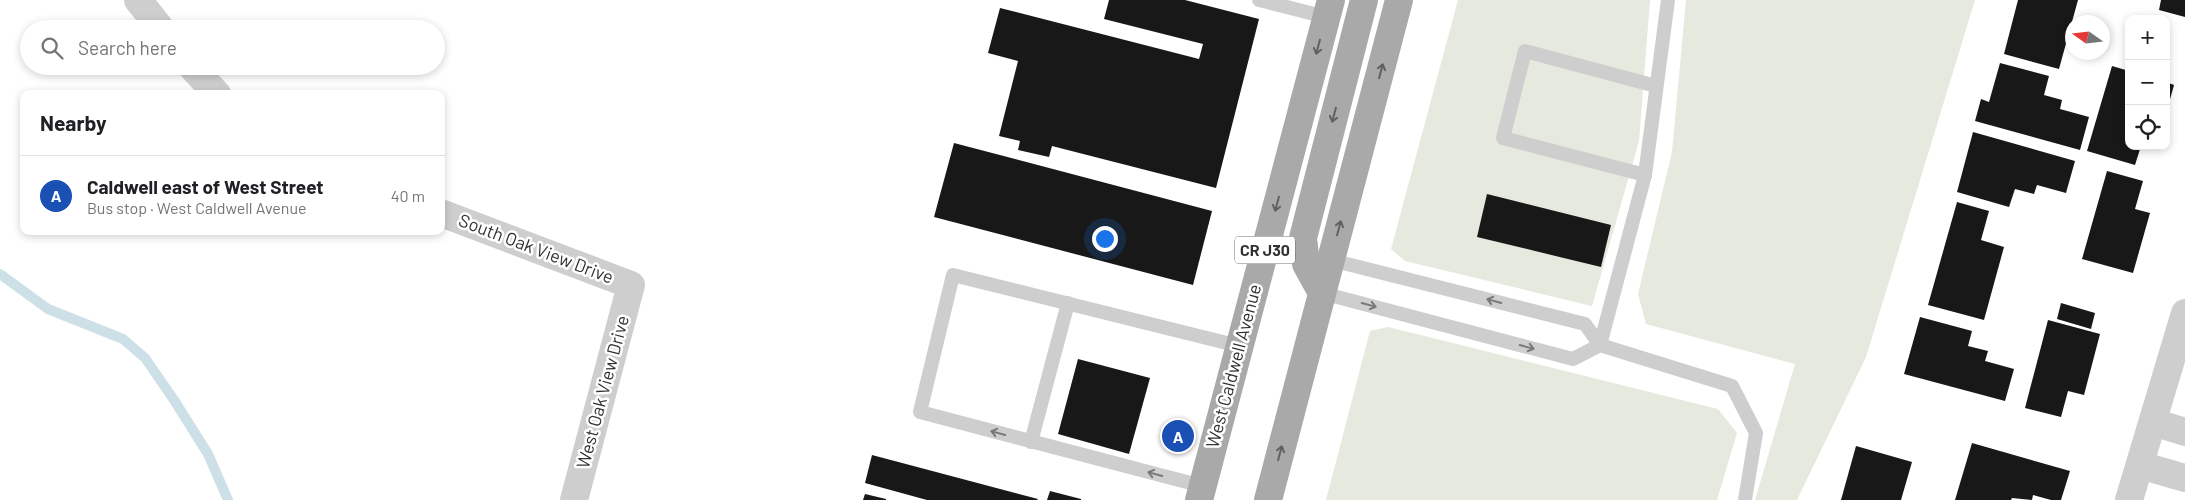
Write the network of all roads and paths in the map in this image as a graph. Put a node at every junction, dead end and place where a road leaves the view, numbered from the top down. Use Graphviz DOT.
graph roads {
  1 [pos="138,0"];
  2 [pos="1260,0"];
  3 [pos="1364,0"];
  4 [pos="1399,0"];
  5 [pos="1668,0"];
  6 [pos="1329,8"];
  7 [pos="154,20"];
  8 [pos="199,75"];
  9 [pos="1656,86"];
  10 [pos="213,90"];
  11 [pos="1645,175"];
  12 [pos="445,215"];
  13 [pos="1331,260"];
  14 [pos="631,285"];
  15 [pos="1322,293"];
  16 [pos="1068,303"];
  17 [pos="2185,313"];
  18 [pos="1600,345"];
  19 [pos="1239,346"];
  20 [pos="2153,422"];
  21 [pos="2185,432"];
  22 [pos="1031,442"];
  23 [pos="2140,465"];
  24 [pos="2185,478"];
  25 [pos="1200,493"];
  26 [pos="574,500"];
  27 [pos="1268,500"];
  28 [pos="1745,500"];
  29 [pos="2129,500"];
  1 -- 7 [label="street"];
  2 -- 6 [label="lane"];
  3 -- 15 [label="main road, one-way"];
  13 -- 4 [label="main road, one-way"];
  5 -- 9 [label="lane"];
  6 -- 19 [label="main road, West Caldwell Avenue / CR J30, one-way"];
  8 -- 10 [label="street"];
  9 -- 11 [label="lane"];
  9 -- 11 [label="lane"];
  11 -- 18 [label="lane"];
  12 -- 14 [label="street, South Oak View Drive"];
  13 -- 15 [label="main road"];
  18 -- 13 [label="lane, one-way"];
  14 -- 26 [label="street, West Oak View Drive"];
  15 -- 18 [label="lane, one-way"];
  27 -- 15 [label="main road, one-way"];
  16 -- 19 [label="lane"];
  16 -- 22 [label="lane"];
  22 -- 16 [label="lane, one-way"];
  17 -- 20 [label="street"];
  18 -- 28 [label="lane"];
  19 -- 25 [label="main road, West Caldwell Avenue / CR J30"];
  20 -- 21 [label="street"];
  20 -- 23 [label="street"];
  25 -- 22 [label="lane, one-way"];
  23 -- 24 [label="street"];
  23 -- 29 [label="street"];
}
